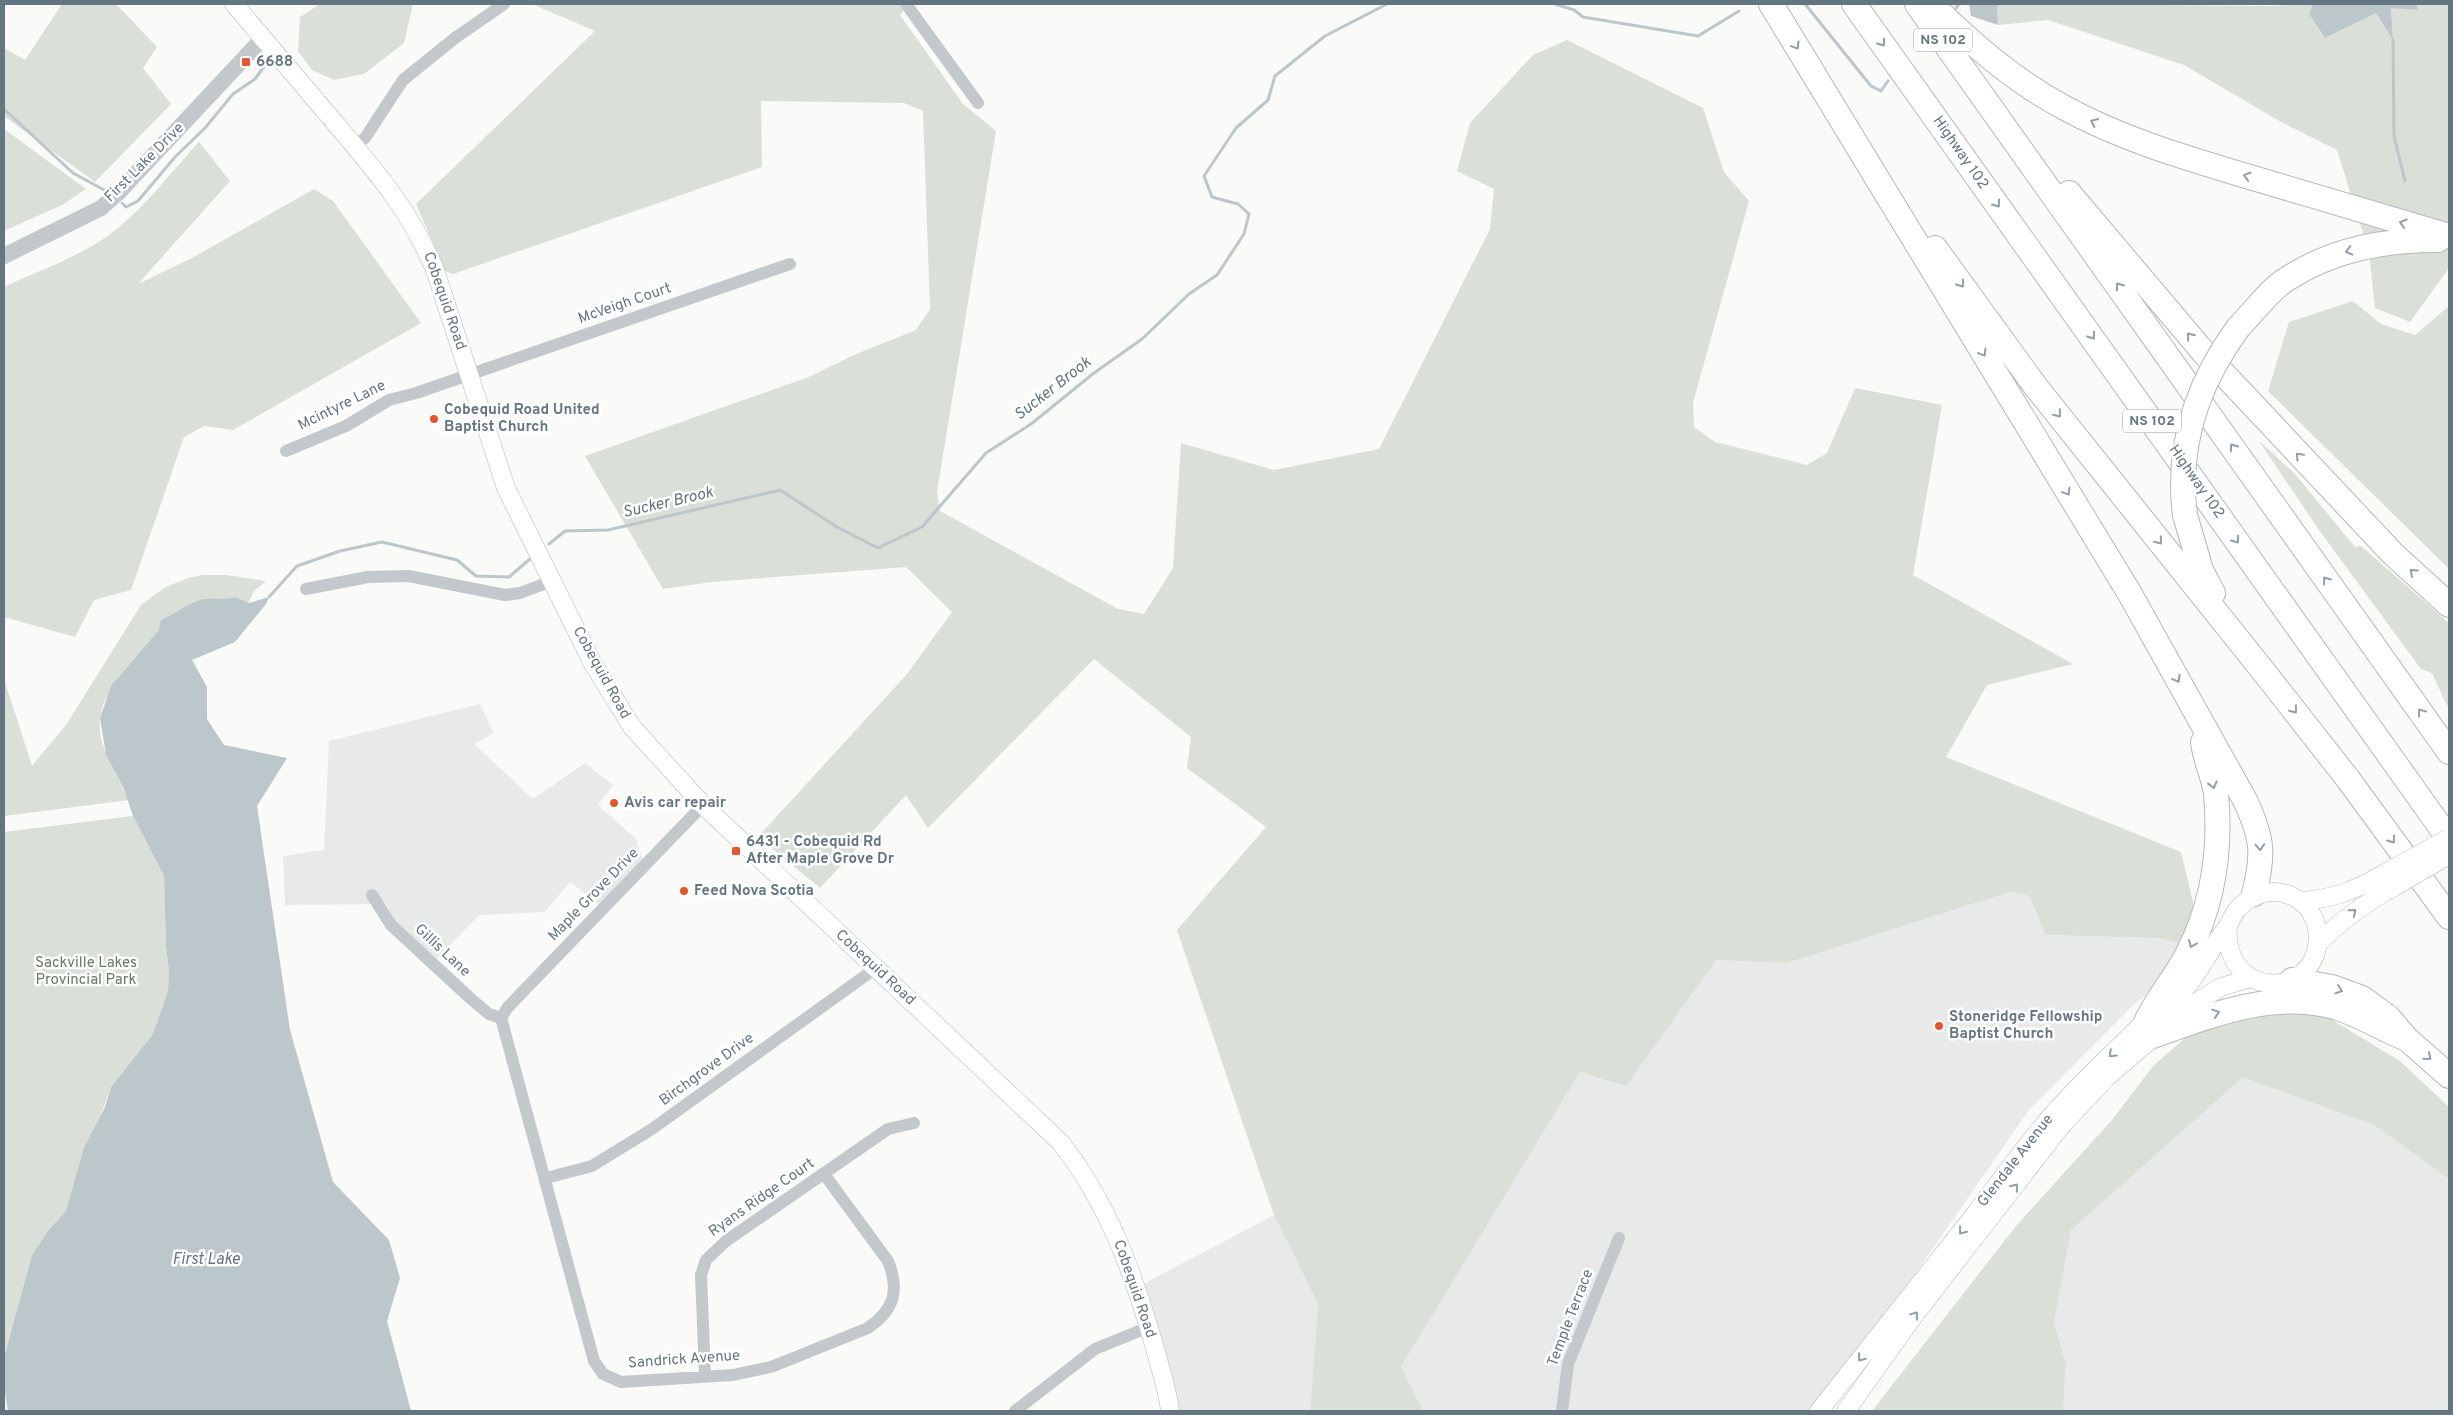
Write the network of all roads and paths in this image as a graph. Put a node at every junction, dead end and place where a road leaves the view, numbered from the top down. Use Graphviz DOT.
graph roads {
  1 [pos="234,4"];
  2 [pos="504,4"];
  3 [pos="906,4"];
  4 [pos="1771,4"];
  5 [pos="1854,4"];
  6 [pos="1917,4"];
  7 [pos="1931,4"];
  8 [pos="263,38"];
  9 [pos="1968,76"];
  10 [pos="1830,102"];
  11 [pos="978,103"];
  12 [pos="354,146"];
  13 [pos="2449,238"];
  14 [pos="4,256"];
  15 [pos="790,264"];
  16 [pos="470,375"];
  17 [pos="286,451"];
  18 [pos="552,581"];
  19 [pos="306,588"];
  20 [pos="2449,605"];
  21 [pos="2264,672"];
  22 [pos="2200,720"];
  23 [pos="2449,752"];
  24 [pos="703,805"];
  25 [pos="2449,839"];
  26 [pos="2449,855"];
  27 [pos="2389,880"];
  28 [pos="2254,894"];
  29 [pos="372,895"];
  30 [pos="2300,901"];
  31 [pos="2449,917"];
  32 [pos="2228,926"];
  33 [pos="2317,945"];
  34 [pos="876,968"];
  35 [pos="2251,978"];
  36 [pos="2292,980"];
  37 [pos="505,1013"];
  38 [pos="2150,1028"];
  39 [pos="2408,1039"];
  40 [pos="2449,1076"];
  41 [pos="914,1123"];
  42 [pos="824,1174"];
  43 [pos="546,1178"];
  44 [pos="1619,1238"];
  45 [pos="1149,1327"];
  46 [pos="705,1376"];
  47 [pos="1015,1411"];
  48 [pos="1170,1411"];
  49 [pos="1562,1411"];
  50 [pos="1819,1411"];
  51 [pos="1846,1411"];
  1 -- 8 [label="main road, Cobequid Road"];
  2 -- 12 [label="street"];
  3 -- 11 [label="street"];
  4 -- 10 [label="highway, one-way"];
  5 -- 25 [label="highway, Highway 102 / NS 102, one-way"];
  6 -- 9 [label="highway, NS 102"];
  13 -- 7 [label="highway, one-way"];
  8 -- 12 [label="main road, Cobequid Road"];
  8 -- 14 [label="street, First Lake Drive"];
  20 -- 9 [label="highway, one-way"];
  23 -- 9 [label="highway, NS 102, one-way"];
  10 -- 21 [label="highway, one-way"];
  10 -- 22 [label="highway, one-way"];
  12 -- 16 [label="main road, Cobequid Road"];
  13 -- 21 [label="highway, one-way, bridge"];
  15 -- 16 [label="street, McVeigh Court"];
  16 -- 17 [label="street, Mcintyre Lane"];
  16 -- 18 [label="main road, Cobequid Road"];
  18 -- 19 [label="street"];
  18 -- 24 [label="main road, Cobequid Road"];
  21 -- 31 [label="highway, one-way"];
  22 -- 28 [label="highway, one-way"];
  22 -- 38 [label="highway, one-way"];
  24 -- 34 [label="main road, Cobequid Road"];
  24 -- 37 [label="street, Maple Grove Drive"];
  25 -- 27 [label="main road, bridge"];
  26 -- 27 [label="main road, bridge"];
  27 -- 30 [label="main road"];
  33 -- 27 [label="main road, one-way"];
  28 -- 30 [label="main road"];
  28 -- 32 [label="main road, Glendale Avenue"];
  29 -- 37 [label="street, Gillis Lane"];
  30 -- 33 [label="main road"];
  32 -- 35 [label="main road"];
  32 -- 38 [label="main road, Glendale Avenue"];
  33 -- 36 [label="main road"];
  34 -- 43 [label="street, Birchgrove Drive"];
  34 -- 45 [label="main road, Cobequid Road"];
  35 -- 36 [label="main road, Glendale Avenue"];
  35 -- 38 [label="main road, Glendale Avenue"];
  36 -- 39 [label="highway, one-way"];
  37 -- 43 [label="street, Sandrick Avenue"];
  38 -- 39 [label="highway, one-way"];
  38 -- 50 [label="main road, Glendale Avenue, one-way"];
  51 -- 38 [label="main road, Glendale Avenue, one-way"];
  39 -- 40 [label="highway, one-way"];
  41 -- 42 [label="street, Ryans Ridge Court"];
  42 -- 46 [label="street, Ryans Ridge Court"];
  42 -- 46 [label="street, Sandrick Avenue"];
  43 -- 46 [label="street, Sandrick Avenue"];
  44 -- 49 [label="street, Temple Terrace"];
  45 -- 47 [label="street"];
  45 -- 48 [label="main road, Cobequid Road"];
}
